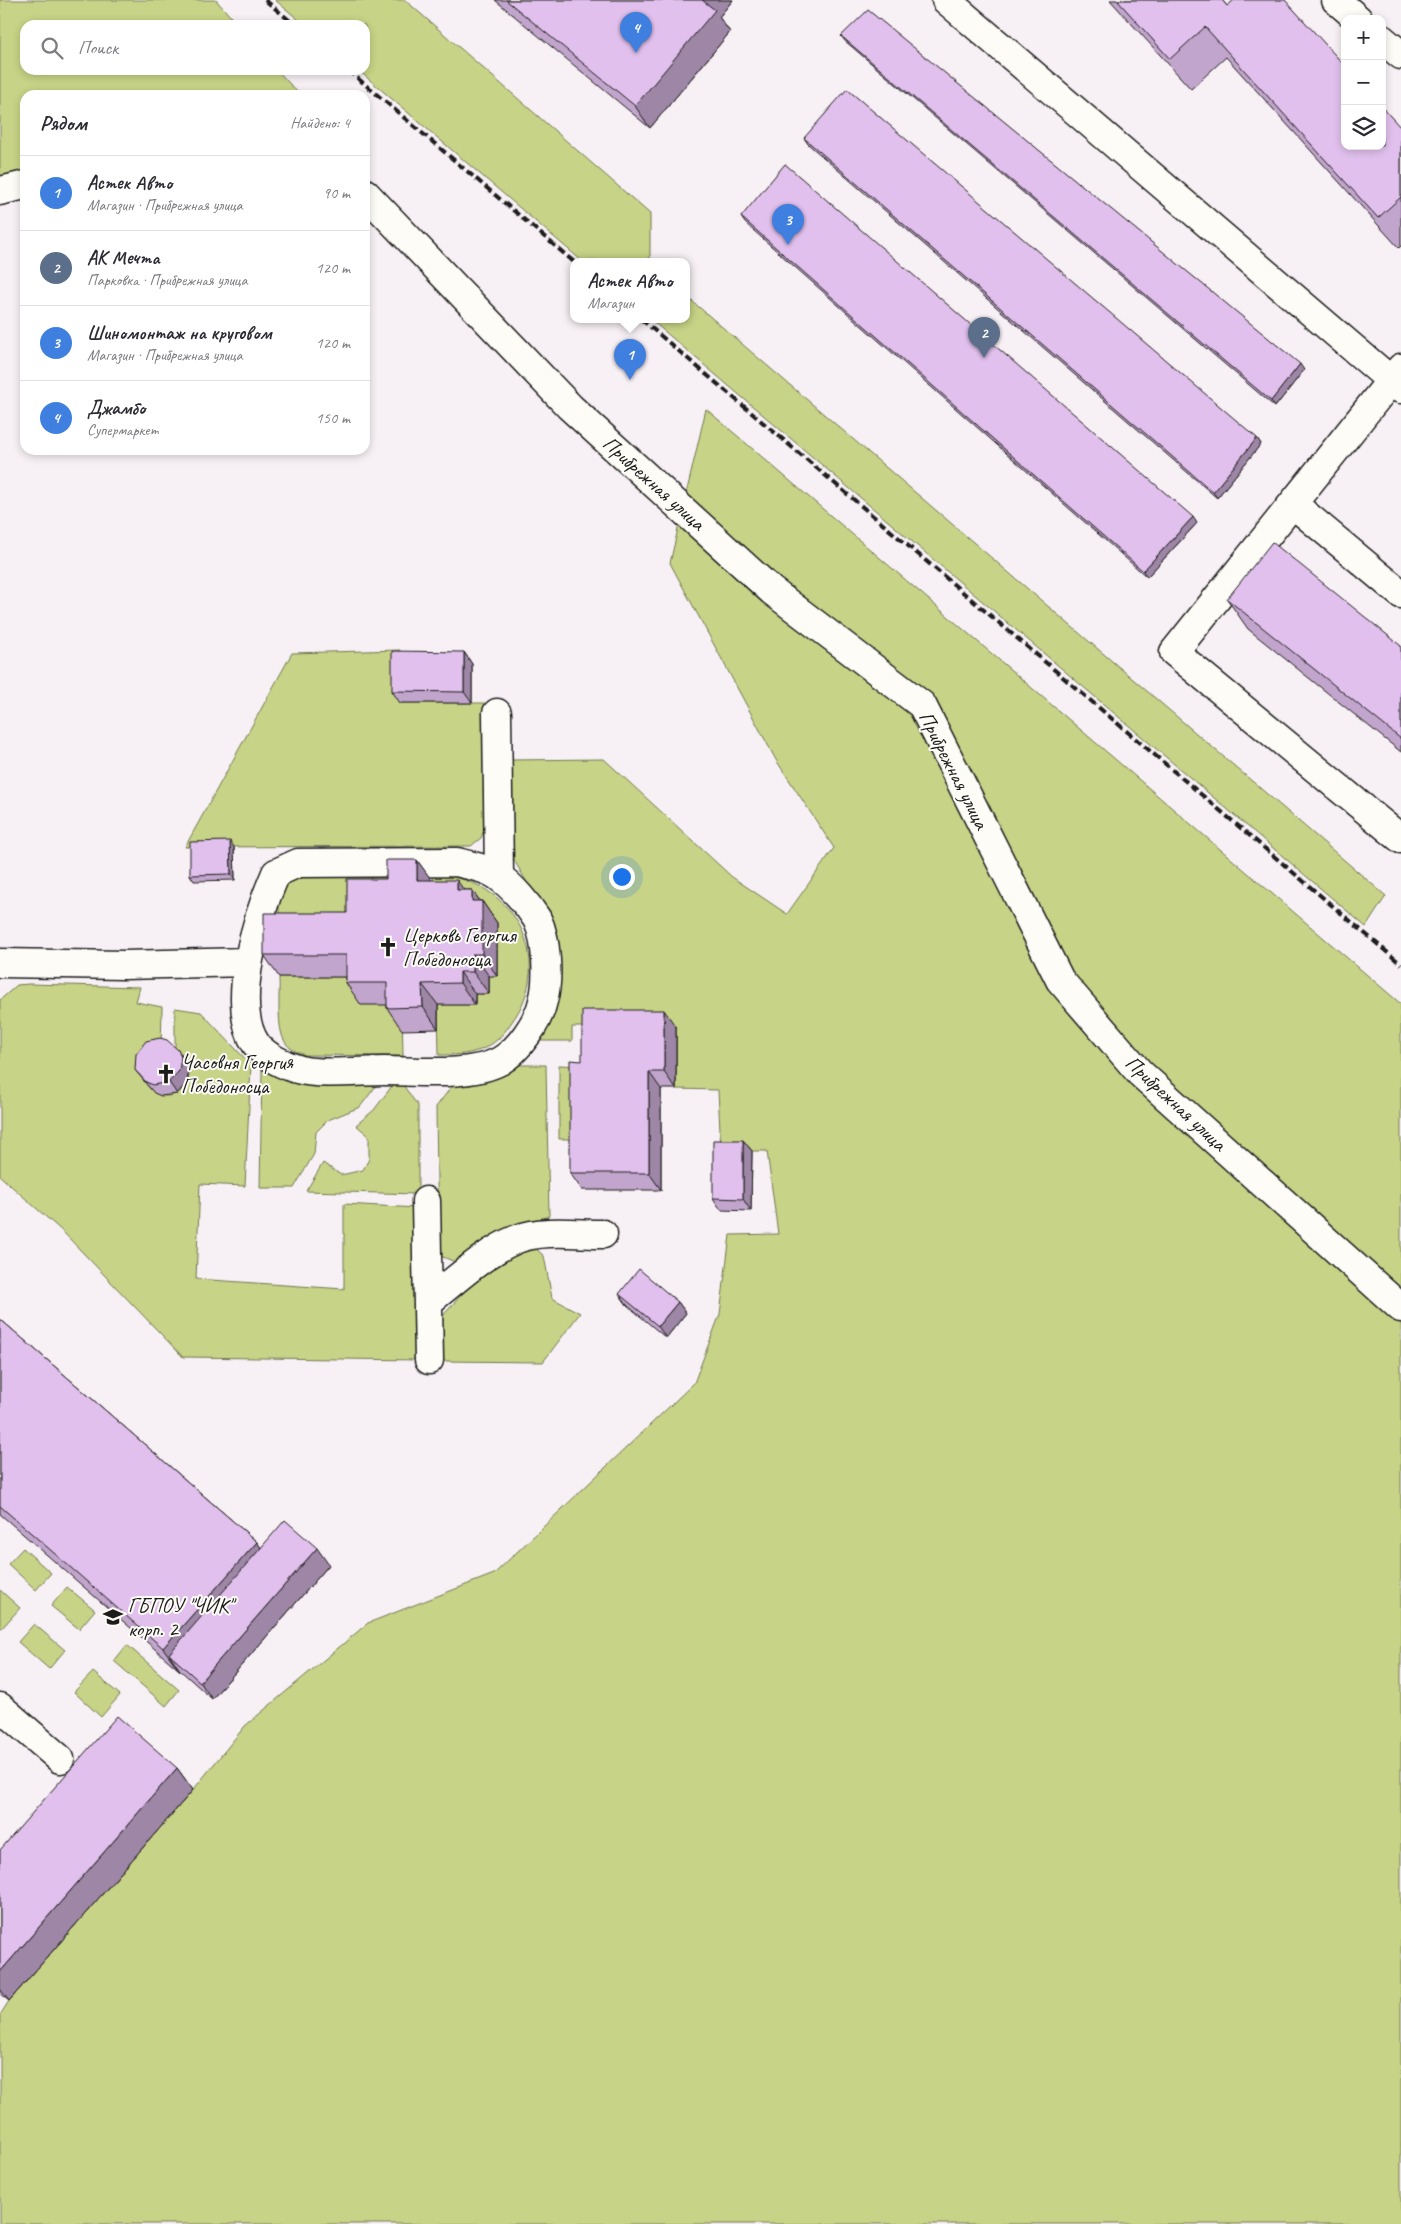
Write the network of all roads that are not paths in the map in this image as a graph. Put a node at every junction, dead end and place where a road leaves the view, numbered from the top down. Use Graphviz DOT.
graph roads {
  1 [pos="946,0"];
  2 [pos="1336,0"];
  3 [pos="1353,15"];
  4 [pos="1386,42"];
  5 [pos="1401,55"];
  6 [pos="20,186"];
  7 [pos="0,191"];
  8 [pos="370,198"];
  9 [pos="1398,380"];
  10 [pos="1293,504"];
  11 [pos="1401,594"];
  12 [pos="497,713"];
  13 [pos="1401,839"];
  14 [pos="499,877"];
  15 [pos="246,962"];
  16 [pos="0,963"];
  17 [pos="426,1201"];
  18 [pos="603,1234"];
  19 [pos="428,1302"];
  20 [pos="1401,1308"];
  21 [pos="429,1360"];
  22 [pos="1,1710"];
  23 [pos="60,1759"];
  1 -- 9 [label="street"];
  2 -- 3 [label="street"];
  4 -- 5 [label="street"];
  6 -- 7 [label="street"];
  8 -- 20 [label="street, Прибрежная улица"];
  9 -- 10 [label="street"];
  10 -- 11 [label="street"];
  10 -- 13 [label="street"];
  12 -- 14 [label="street"];
  14 -- 15 [label="street"];
  14 -- 15 [label="street"];
  15 -- 16 [label="street"];
  17 -- 19 [label="street"];
  18 -- 19 [label="street"];
  19 -- 21 [label="street"];
  22 -- 23 [label="street"];
}
